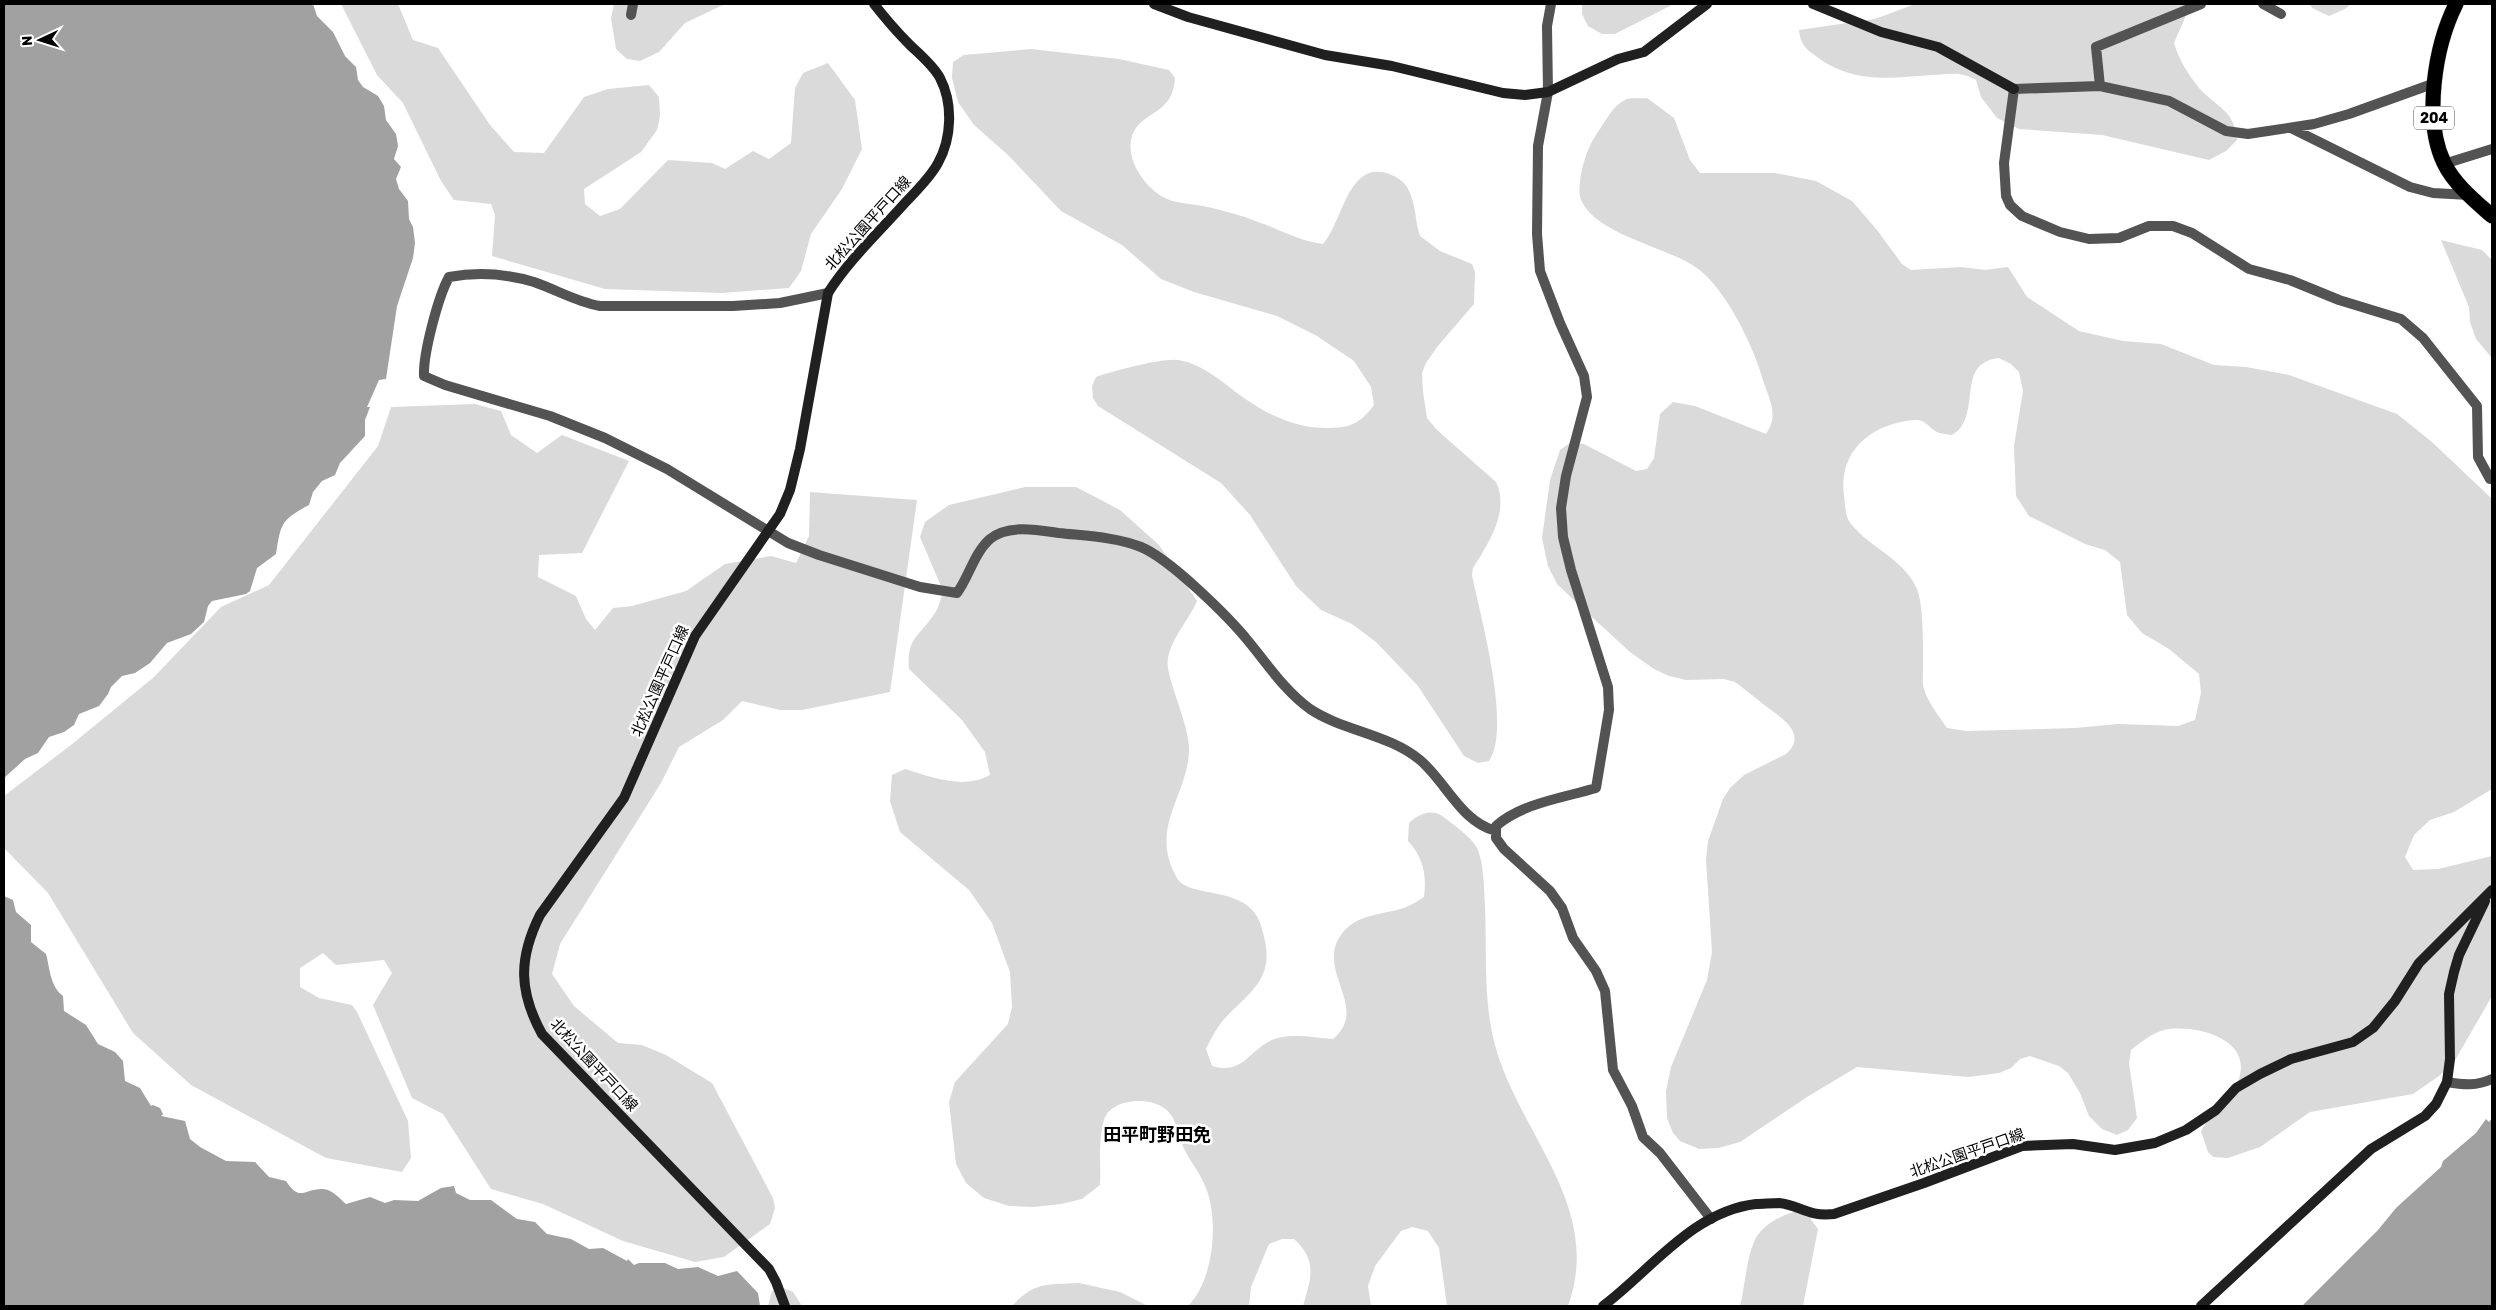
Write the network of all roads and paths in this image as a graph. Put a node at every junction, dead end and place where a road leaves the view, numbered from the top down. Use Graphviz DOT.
graph roads {
  1 [pos="633,4"];
  2 [pos="874,4"];
  3 [pos="1154,4"];
  4 [pos="1552,4"];
  5 [pos="1707,4"];
  6 [pos="1813,4"];
  7 [pos="2201,4"];
  8 [pos="2263,4"];
  9 [pos="2456,4"];
  10 [pos="2281,14"];
  11 [pos="631,15"];
  12 [pos="2436,83"];
  13 [pos="2100,86"];
  14 [pos="2014,89"];
  15 [pos="1548,92"];
  16 [pos="2292,128"];
  17 [pos="2492,149"];
  18 [pos="2444,164"];
  19 [pos="2469,195"];
  20 [pos="2492,216"];
  21 [pos="828,293"];
  22 [pos="2490,479"];
  23 [pos="770,532"];
  24 [pos="1496,831"];
  25 [pos="2490,893"];
  26 [pos="2492,1079"];
  27 [pos="2447,1082"];
  28 [pos="1711,1219"];
  29 [pos="785,1306"];
  30 [pos="1603,1306"];
  31 [pos="2201,1306"];
  1 -- 11 [label="street"];
  2 -- 21 [label="main road, 北松公園平戸口線"];
  3 -- 15 [label="main road"];
  4 -- 15 [label="street"];
  5 -- 15 [label="main road"];
  6 -- 14 [label="main road"];
  7 -- 13 [label="street"];
  8 -- 10 [label="street"];
  9 -- 12 [label="highway, 204"];
  12 -- 16 [label="street"];
  12 -- 18 [label="highway, 204"];
  13 -- 14 [label="street"];
  13 -- 16 [label="street"];
  14 -- 22 [label="street"];
  15 -- 24 [label="street"];
  16 -- 19 [label="street"];
  17 -- 18 [label="street"];
  18 -- 19 [label="highway, 204"];
  19 -- 20 [label="highway, 204"];
  21 -- 23 [label="main road, 北松公園平戸口線"];
  21 -- 23 [label="street"];
  23 -- 24 [label="street"];
  23 -- 29 [label="main road, 北松公園平戸口線"];
  24 -- 28 [label="street"];
  25 -- 27 [label="main road"];
  25 -- 28 [label="main road, 北松公園平戸口線"];
  26 -- 27 [label="street"];
  27 -- 31 [label="main road"];
  28 -- 30 [label="main road, 北松公園平戸口線"];
}
